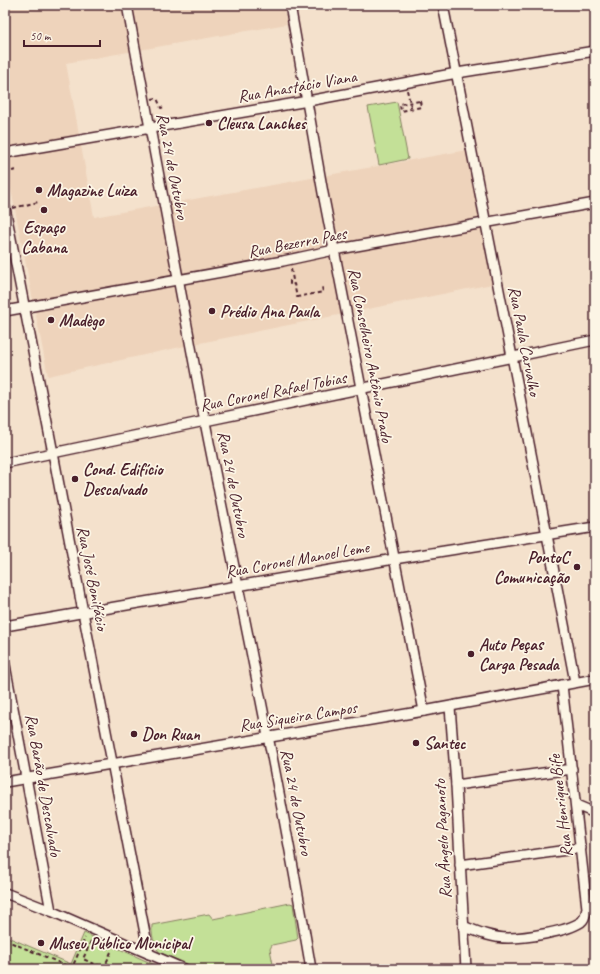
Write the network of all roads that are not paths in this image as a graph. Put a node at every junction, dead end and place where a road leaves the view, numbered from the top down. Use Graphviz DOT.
graph roads {
  1 [pos="127,5"];
  2 [pos="290,5"];
  3 [pos="443,5"];
  4 [pos="595,50"];
  5 [pos="457,73"];
  6 [pos="308,101"];
  7 [pos="149,129"];
  8 [pos="5,153"];
  9 [pos="595,203"];
  10 [pos="5,208"];
  11 [pos="486,224"];
  12 [pos="334,250"];
  13 [pos="178,280"];
  14 [pos="25,308"];
  15 [pos="5,311"];
  16 [pos="595,340"];
  17 [pos="511,357"];
  18 [pos="361,389"];
  19 [pos="205,421"];
  20 [pos="53,453"];
  21 [pos="5,464"];
  22 [pos="595,526"];
  23 [pos="547,535"];
  24 [pos="394,559"];
  25 [pos="238,586"];
  26 [pos="83,612"];
  27 [pos="5,626"];
  28 [pos="5,665"];
  29 [pos="595,679"];
  30 [pos="575,682"];
  31 [pos="562,685"];
  32 [pos="9,703"];
  33 [pos="450,707"];
  34 [pos="424,712"];
  35 [pos="268,738"];
  36 [pos="113,764"];
  37 [pos="572,769"];
  38 [pos="27,778"];
  39 [pos="5,782"];
  40 [pos="456,785"];
  41 [pos="576,805"];
  42 [pos="595,813"];
  43 [pos="581,848"];
  44 [pos="460,865"];
  45 [pos="5,893"];
  46 [pos="51,911"];
  47 [pos="463,926"];
  48 [pos="149,954"];
  49 [pos="184,969"];
  50 [pos="311,969"];
  51 [pos="466,969"];
  1 -- 7 [label="street, Rua 24 de Outubro"];
  2 -- 6 [label="street, Rua Conselheiro Antônio Prado"];
  3 -- 5 [label="street, Rua Paula Carvalho"];
  4 -- 5 [label="street, Rua Anastácio Viana"];
  5 -- 6 [label="street, Rua Anastácio Viana"];
  5 -- 11 [label="street, Rua Paula Carvalho"];
  6 -- 7 [label="street, Rua Anastácio Viana"];
  6 -- 12 [label="street, Rua Conselheiro Antônio Prado"];
  7 -- 8 [label="street, Rua Anastácio Viana"];
  7 -- 13 [label="street, Rua 24 de Outubro"];
  9 -- 11 [label="street, Rua Bezerra Paes"];
  10 -- 14 [label="street, Rua José Bonifácio"];
  11 -- 12 [label="street, Rua Bezerra Paes"];
  11 -- 17 [label="street, Rua Paula Carvalho"];
  12 -- 13 [label="street, Rua Bezerra Paes"];
  12 -- 18 [label="street, Rua Conselheiro Antônio Prado"];
  13 -- 14 [label="street, Rua Bezerra Paes"];
  13 -- 19 [label="street, Rua 24 de Outubro"];
  14 -- 15 [label="street, Rua Bezerra Paes"];
  14 -- 20 [label="street, Rua José Bonifácio"];
  16 -- 17 [label="street, Rua Coronel Rafael Tobias"];
  17 -- 18 [label="street, Rua Coronel Rafael Tobias"];
  17 -- 23 [label="street, Rua Paula Carvalho"];
  18 -- 19 [label="street, Rua Coronel Rafael Tobias"];
  18 -- 24 [label="street, Rua Conselheiro Antônio Prado"];
  19 -- 20 [label="street, Rua Coronel Rafael Tobias"];
  19 -- 25 [label="street, Rua 24 de Outubro"];
  20 -- 21 [label="street, Rua Coronel Rafael Tobias"];
  20 -- 26 [label="street, Rua José Bonifácio"];
  22 -- 23 [label="street, Rua Coronel Manoel Leme"];
  23 -- 24 [label="street, Rua Coronel Manoel Leme"];
  23 -- 30 [label="street, Rua Paula Carvalho"];
  24 -- 25 [label="street, Rua Coronel Manoel Leme"];
  24 -- 34 [label="street, Rua Conselheiro Antônio Prado"];
  25 -- 26 [label="street, Rua Coronel Manoel Leme"];
  25 -- 35 [label="street, Rua 24 de Outubro"];
  26 -- 27 [label="street, Rua Coronel Manoel Leme"];
  26 -- 36 [label="street, Rua José Bonifácio"];
  28 -- 32 [label="street, Rua Barão de Descalvado"];
  29 -- 30 [label="street, Rua Siqueira Campos"];
  30 -- 31 [label="street, Rua Siqueira Campos"];
  31 -- 33 [label="street, Rua Siqueira Campos"];
  31 -- 37 [label="street, Rua Henrique Bife"];
  32 -- 38 [label="street, Rua Barão de Descalvado"];
  33 -- 34 [label="street, Rua Siqueira Campos"];
  33 -- 40 [label="street, Rua Ângelo Paganoto"];
  34 -- 35 [label="street, Rua Siqueira Campos"];
  35 -- 36 [label="street, Rua Siqueira Campos"];
  35 -- 50 [label="street, Rua 24 de Outubro"];
  36 -- 38 [label="street, Rua Siqueira Campos"];
  36 -- 48 [label="street, Rua José Bonifácio"];
  37 -- 40 [label="street"];
  37 -- 41 [label="street, Rua Henrique Bife"];
  38 -- 39 [label="street, Rua Siqueira Campos"];
  38 -- 46 [label="street, Rua Barão de Descalvado"];
  40 -- 44 [label="street, Rua Ângelo Paganoto"];
  41 -- 42 [label="street"];
  41 -- 43 [label="street, Rua Henrique Bife"];
  43 -- 44 [label="street"];
  43 -- 47 [label="street, Rua Henrique Bife"];
  44 -- 47 [label="street, Rua Ângelo Paganoto"];
  45 -- 46 [label="street"];
  46 -- 48 [label="street"];
  47 -- 51 [label="street, Rua Ângelo Paganoto"];
  48 -- 49 [label="street"];
}
